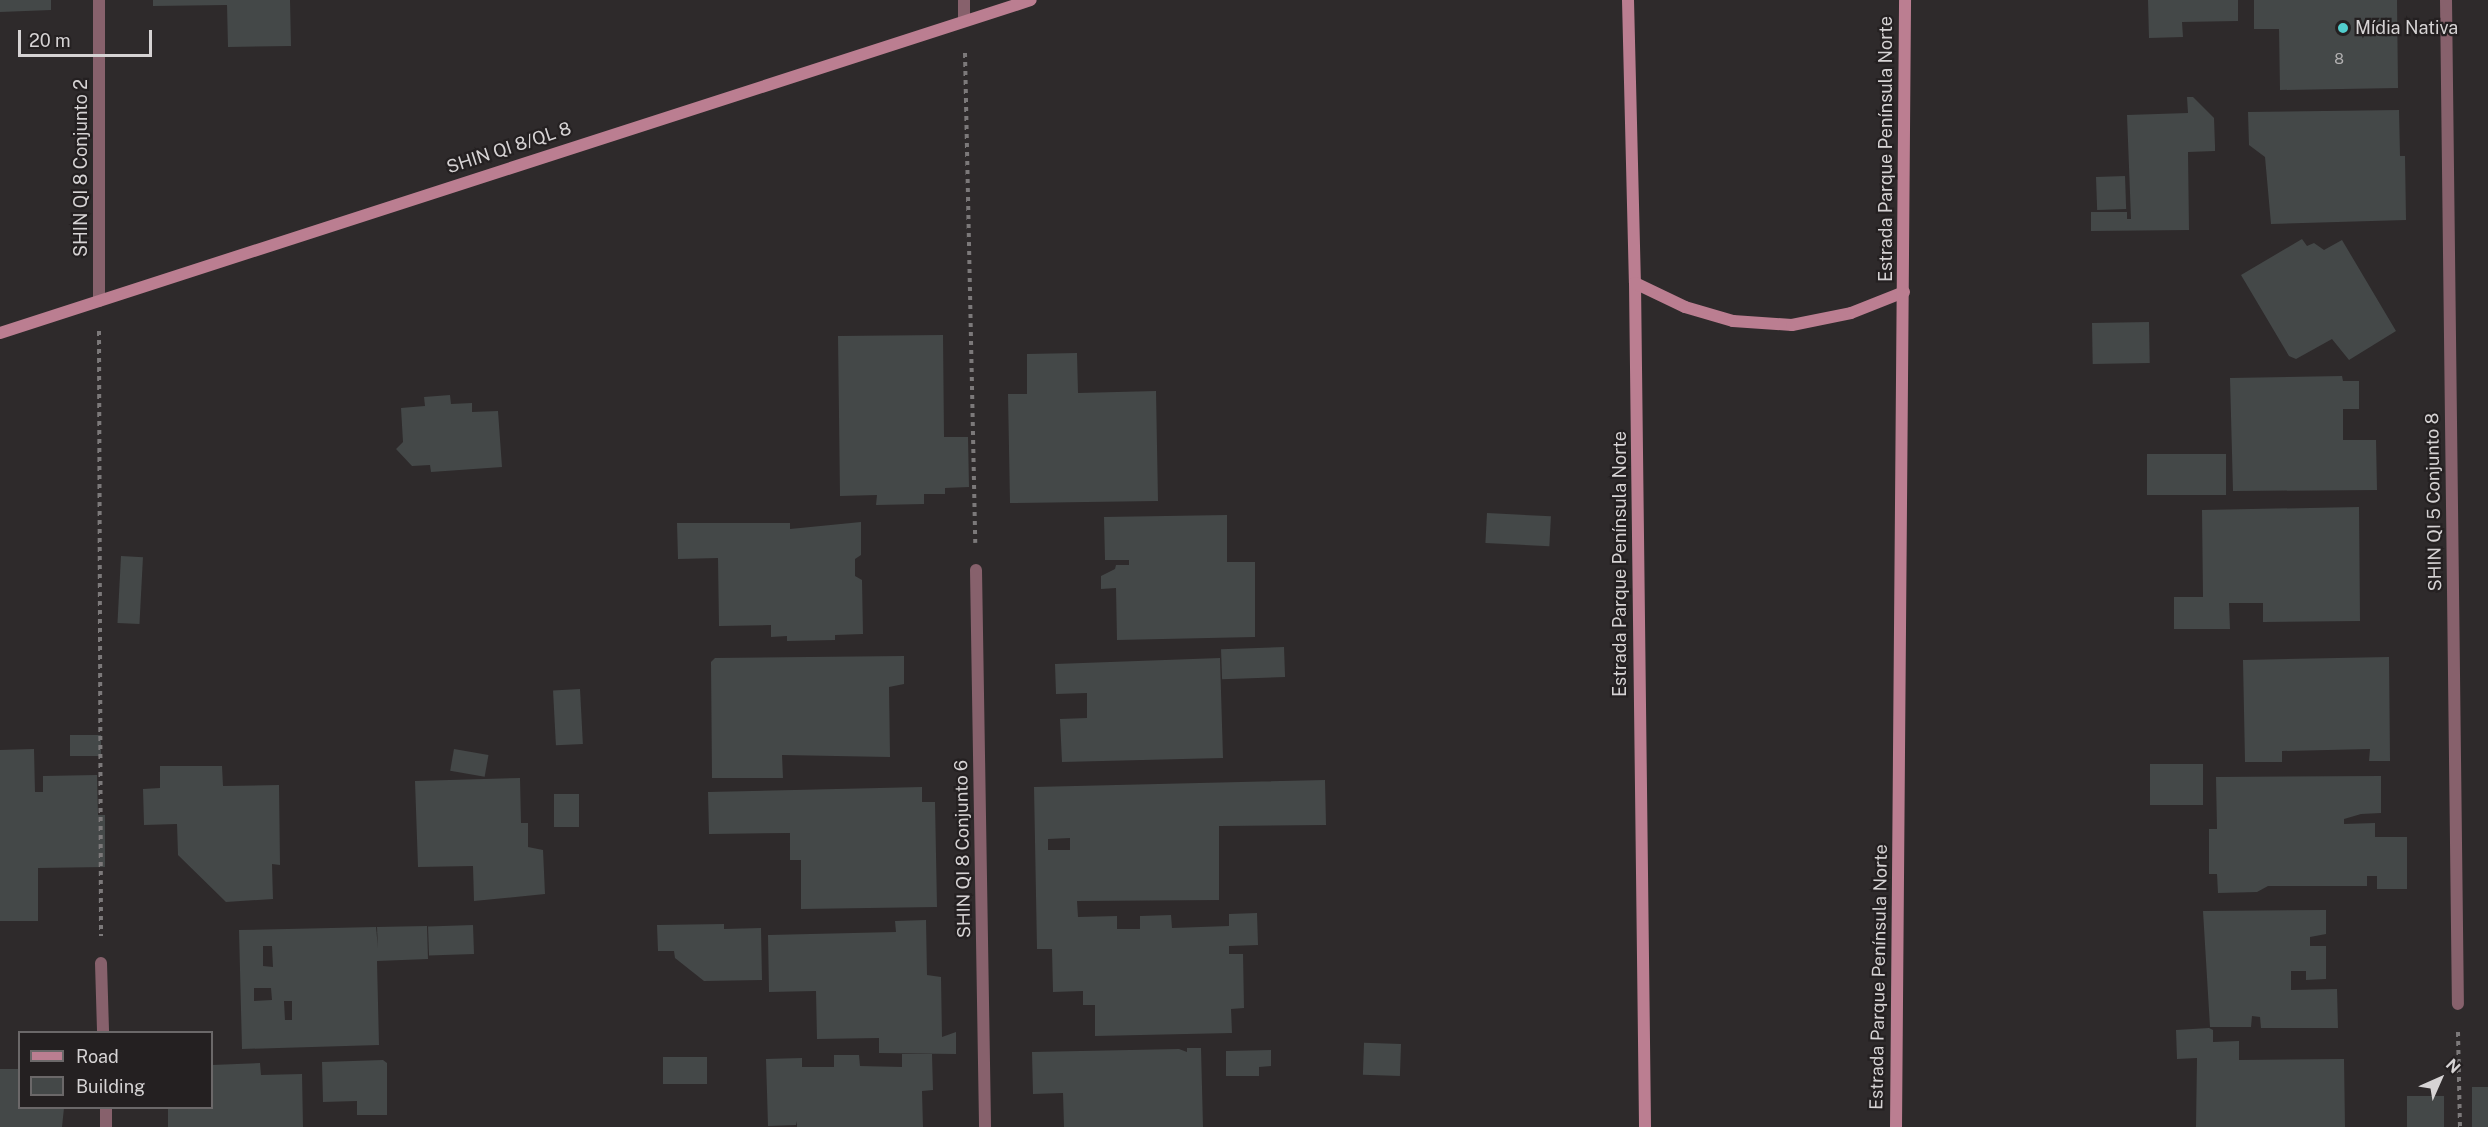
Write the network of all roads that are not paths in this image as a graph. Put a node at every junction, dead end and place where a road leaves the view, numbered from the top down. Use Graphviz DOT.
graph roads {
  1 [pos="99,0"];
  2 [pos="964,0"];
  3 [pos="1030,0"];
  4 [pos="1628,0"];
  5 [pos="1905,0"];
  6 [pos="2446,0"];
  7 [pos="964,19"];
  8 [pos="1635,283"];
  9 [pos="1904,292"];
  10 [pos="99,300"];
  11 [pos="0,333"];
  12 [pos="976,570"];
  13 [pos="101,963"];
  14 [pos="2458,1004"];
  15 [pos="103,1031"];
  16 [pos="106,1109"];
  17 [pos="106,1127"];
  18 [pos="985,1127"];
  19 [pos="1645,1127"];
  20 [pos="1896,1127"];
  1 -- 10 [label="street, SHIN QI 8 Conjunto 2"];
  2 -- 7 [label="street"];
  3 -- 7 [label="main road, SHIN QI 8/QL 8"];
  4 -- 8 [label="main road, Estrada Parque Península Norte"];
  5 -- 9 [label="main road, Estrada Parque Península Norte"];
  6 -- 14 [label="street, SHIN QI 5 Conjunto 8"];
  7 -- 10 [label="main road, SHIN QI 8/QL 8"];
  8 -- 9 [label="main road"];
  8 -- 19 [label="main road, Estrada Parque Península Norte"];
  9 -- 20 [label="main road, Estrada Parque Península Norte"];
  10 -- 11 [label="main road, SHIN QI 8/QL 8"];
  12 -- 18 [label="street, SHIN QI 8 Conjunto 6"];
  13 -- 15 [label="street"];
  16 -- 17 [label="street"];
}
